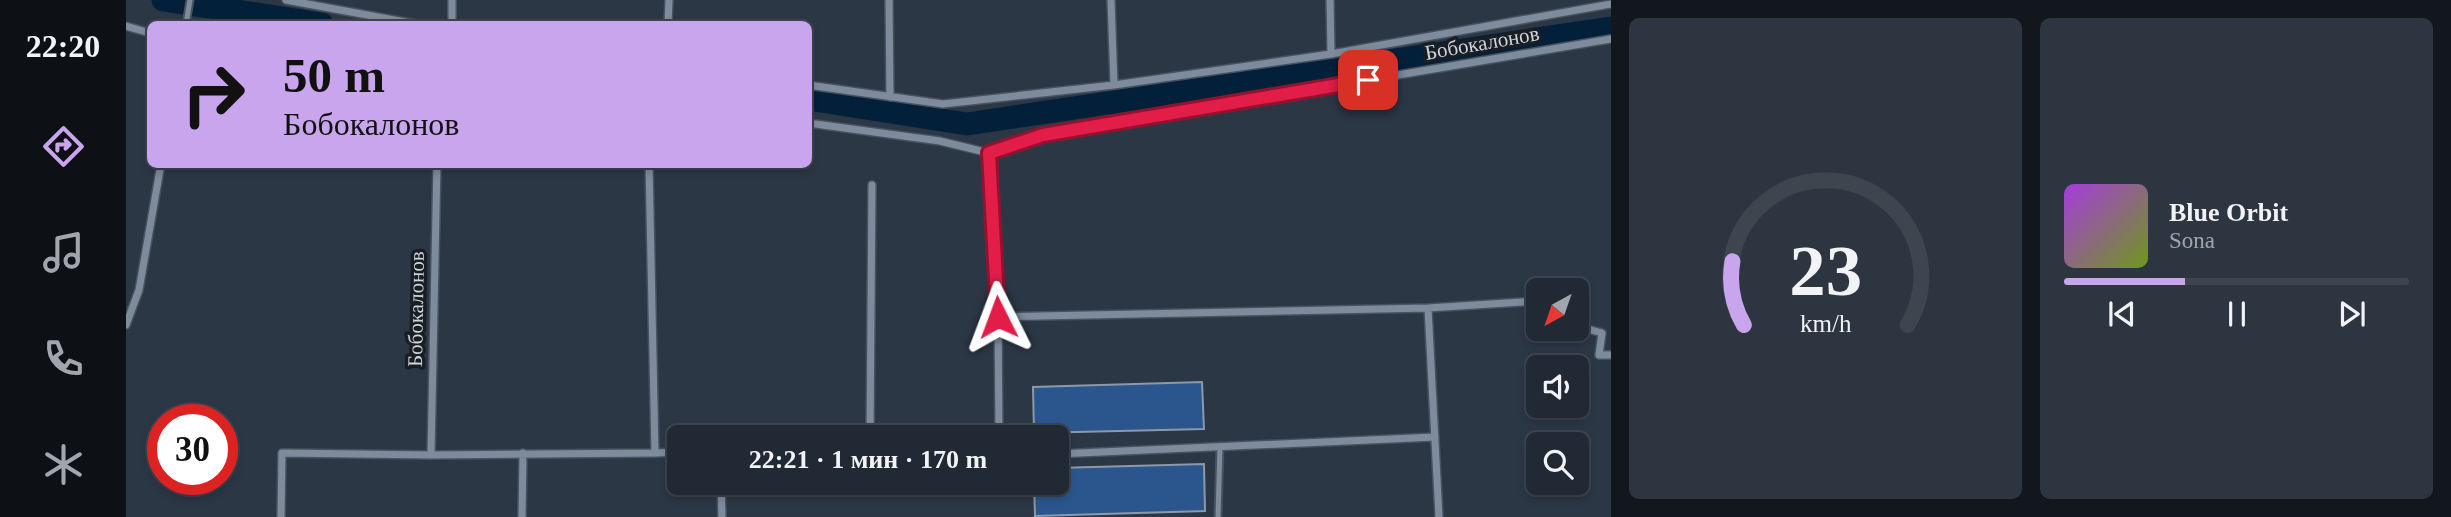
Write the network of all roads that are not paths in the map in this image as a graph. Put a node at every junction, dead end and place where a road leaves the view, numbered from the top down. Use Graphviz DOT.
graph roads {
  1 [pos="190,0"];
  2 [pos="286,0"];
  3 [pos="452,0"];
  4 [pos="668,0"];
  5 [pos="889,0"];
  6 [pos="1111,0"];
  7 [pos="1330,0"];
  8 [pos="1611,4"];
  9 [pos="186,21"];
  10 [pos="400,21"];
  11 [pos="452,21"];
  12 [pos="668,21"];
  13 [pos="126,26"];
  14 [pos="147,32"];
  15 [pos="1611,39"];
  16 [pos="1331,54"];
  17 [pos="1114,85"];
  18 [pos="812,86"];
  19 [pos="890,97"];
  20 [pos="812,123"];
  21 [pos="989,153"];
  22 [pos="160,168"];
  23 [pos="437,168"];
  24 [pos="649,168"];
  25 [pos="872,185"];
  26 [pos="1526,302"];
  27 [pos="1429,308"];
  28 [pos="998,317"];
  29 [pos="126,325"];
  30 [pos="1589,329"];
  31 [pos="1611,355"];
  32 [pos="870,425"];
  33 [pos="999,425"];
  34 [pos="1435,437"];
  35 [pos="1220,446"];
  36 [pos="667,452"];
  37 [pos="523,453"];
  38 [pos="655,453"];
  39 [pos="1069,453"];
  40 [pos="431,455"];
  41 [pos="722,495"];
  42 [pos="281,517"];
  43 [pos="522,517"];
  44 [pos="722,517"];
  45 [pos="1219,517"];
  46 [pos="1438,517"];
  1 -- 9 [label="lane"];
  2 -- 10 [label="street"];
  3 -- 11 [label="street"];
  4 -- 12 [label="street"];
  5 -- 19 [label="street"];
  6 -- 17 [label="street"];
  7 -- 16 [label="street"];
  8 -- 16 [label="street"];
  13 -- 14 [label="street"];
  15 -- 21 [label="street, Бобокалонов"];
  16 -- 17 [label="street"];
  17 -- 19 [label="street"];
  18 -- 19 [label="street"];
  20 -- 21 [label="street"];
  21 -- 28 [label="street"];
  22 -- 29 [label="street"];
  23 -- 40 [label="street, Бобокалонов"];
  24 -- 38 [label="street"];
  25 -- 32 [label="street"];
  26 -- 27 [label="street"];
  27 -- 28 [label="street"];
  27 -- 34 [label="street"];
  28 -- 33 [label="street"];
  30 -- 31 [label="street"];
  34 -- 35 [label="street"];
  34 -- 46 [label="street"];
  35 -- 39 [label="street"];
  35 -- 45 [label="lane"];
  36 -- 38 [label="street"];
  37 -- 38 [label="street"];
  37 -- 40 [label="street"];
  37 -- 43 [label="street"];
  40 -- 42 [label="street"];
  41 -- 44 [label="street"];
}
